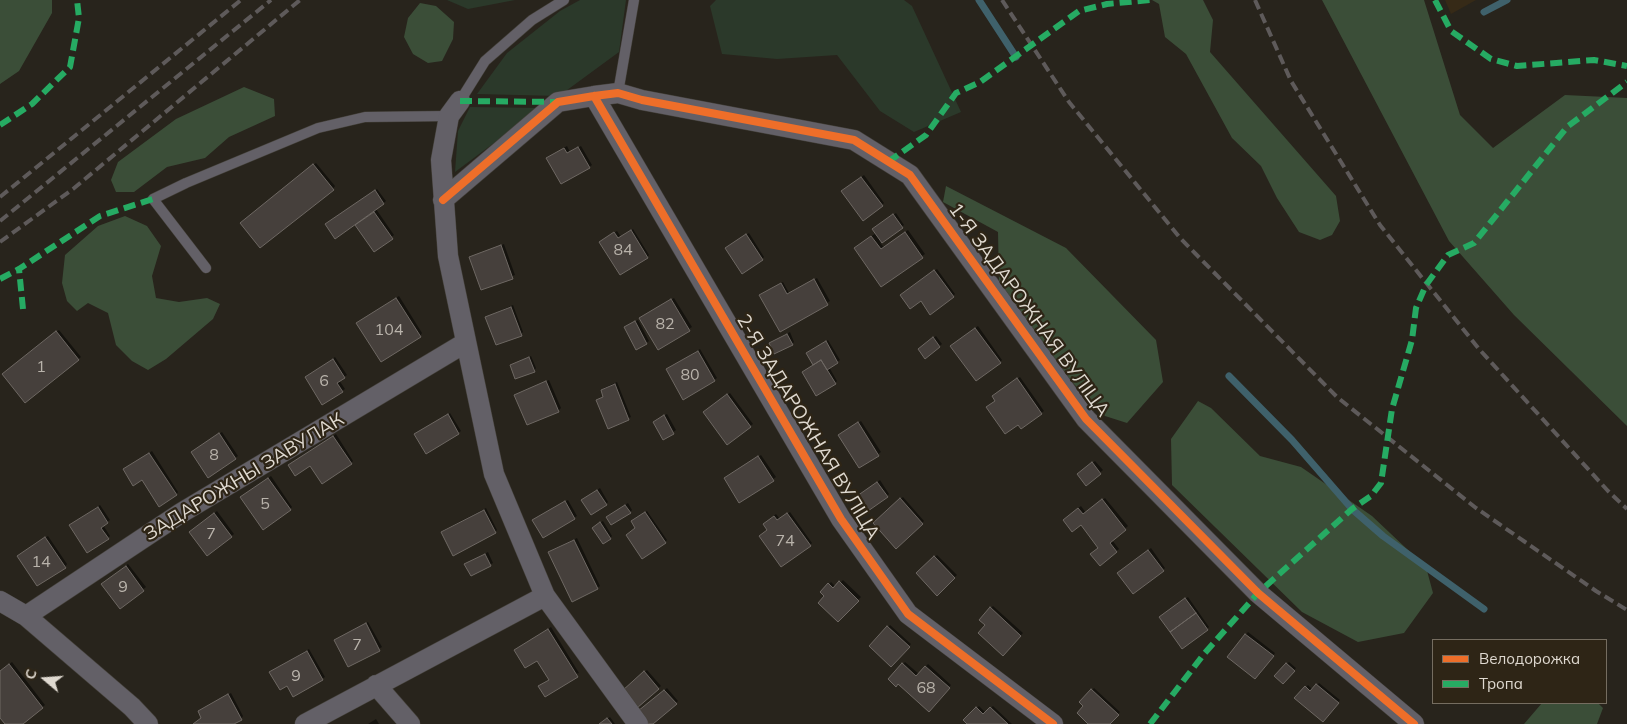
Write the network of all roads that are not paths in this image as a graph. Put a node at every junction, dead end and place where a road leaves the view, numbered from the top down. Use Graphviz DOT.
graph roads {
  1 [pos="564,0"];
  2 [pos="634,0"];
  3 [pos="618,94"];
  4 [pos="594,96"];
  5 [pos="455,109"];
  6 [pos="443,200"];
  7 [pos="206,268"];
  8 [pos="465,343"];
  9 [pos="545,596"];
  10 [pos="0,601"];
  11 [pos="26,616"];
  12 [pos="376,685"];
  13 [pos="148,724"];
  14 [pos="305,724"];
  15 [pos="410,724"];
  16 [pos="638,724"];
  17 [pos="1053,724"];
  18 [pos="1414,724"];
  1 -- 5 [label="lane"];
  2 -- 3 [label="lane"];
  3 -- 4 [label="street, 1-Я ЗАДАРОЖНАЯ ВУЛІЦА"];
  3 -- 18 [label="street, 1-Я ЗАДАРОЖНАЯ ВУЛІЦА"];
  4 -- 6 [label="street, 1-Я ЗАДАРОЖНАЯ ВУЛІЦА"];
  4 -- 17 [label="street, 2-Я ЗАДАРОЖНАЯ ВУЛІЦА"];
  5 -- 6 [label="street"];
  5 -- 7 [label="lane"];
  6 -- 8 [label="street"];
  8 -- 9 [label="street"];
  8 -- 11 [label="street, ЗАДАРОЖНЫ ЗАВУЛАК"];
  9 -- 12 [label="street"];
  9 -- 16 [label="street"];
  10 -- 11 [label="street"];
  11 -- 13 [label="street"];
  12 -- 14 [label="street"];
  12 -- 15 [label="street"];
}
